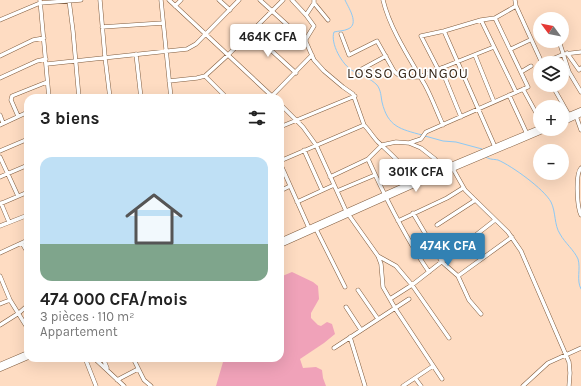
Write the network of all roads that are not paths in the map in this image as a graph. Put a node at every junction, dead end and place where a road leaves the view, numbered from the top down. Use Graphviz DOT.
graph roads {
  1 [pos="81,0"];
  2 [pos="100,0"];
  3 [pos="161,0"];
  4 [pos="169,0"];
  5 [pos="181,0"];
  6 [pos="220,0"];
  7 [pos="239,0"];
  8 [pos="260,0"];
  9 [pos="283,0"];
  10 [pos="292,0"];
  11 [pos="383,0"];
  12 [pos="515,0"];
  13 [pos="40,1"];
  14 [pos="69,1"];
  15 [pos="314,2"];
  16 [pos="175,6"];
  17 [pos="516,6"];
  18 [pos="230,10"];
  19 [pos="272,12"];
  20 [pos="306,15"];
  21 [pos="496,18"];
  22 [pos="0,20"];
  23 [pos="328,20"];
  24 [pos="481,20"];
  25 [pos="163,23"];
  26 [pos="102,27"];
  27 [pos="444,31"];
  28 [pos="251,32"];
  29 [pos="206,34"];
  30 [pos="341,34"];
  31 [pos="44,38"];
  32 [pos="530,40"];
  33 [pos="306,42"];
  34 [pos="494,47"];
  35 [pos="562,48"];
  36 [pos="510,49"];
  37 [pos="166,51"];
  38 [pos="581,52"];
  39 [pos="136,54"];
  40 [pos="565,54"];
  41 [pos="228,55"];
  42 [pos="312,55"];
  43 [pos="475,55"];
  44 [pos="0,56"];
  45 [pos="386,56"];
  46 [pos="538,56"];
  47 [pos="560,56"];
  48 [pos="105,57"];
  49 [pos="46,60"];
  50 [pos="76,61"];
  51 [pos="456,62"];
  52 [pos="47,64"];
  53 [pos="531,66"];
  54 [pos="581,68"];
  55 [pos="362,69"];
  56 [pos="440,69"];
  57 [pos="522,72"];
  58 [pos="296,73"];
  59 [pos="205,76"];
  60 [pos="419,77"];
  61 [pos="0,78"];
  62 [pos="169,81"];
  63 [pos="47,82"];
  64 [pos="523,89"];
  65 [pos="516,92"];
  66 [pos="581,92"];
  67 [pos="48,94"];
  68 [pos="79,94"];
  69 [pos="110,94"];
  70 [pos="141,94"];
  71 [pos="171,94"];
  72 [pos="223,94"];
  73 [pos="269,94"];
  74 [pos="275,94"];
  75 [pos="509,95"];
  76 [pos="355,96"];
  77 [pos="494,102"];
  78 [pos="533,107"];
  79 [pos="284,108"];
  80 [pos="477,109"];
  81 [pos="581,110"];
  82 [pos="24,114"];
  83 [pos="569,115"];
  84 [pos="579,115"];
  85 [pos="0,116"];
  86 [pos="18,116"];
  87 [pos="461,117"];
  88 [pos="569,119"];
  89 [pos="295,120"];
  90 [pos="2,124"];
  91 [pos="284,125"];
  92 [pos="364,125"];
  93 [pos="443,125"];
  94 [pos="581,130"];
  95 [pos="533,131"];
  96 [pos="527,134"];
  97 [pos="533,135"];
  98 [pos="24,141"];
  99 [pos="409,143"];
  100 [pos="316,145"];
  101 [pos="382,145"];
  102 [pos="495,147"];
  103 [pos="304,150"];
  104 [pos="0,151"];
  105 [pos="0,157"];
  106 [pos="284,160"];
  107 [pos="368,160"];
  108 [pos="24,167"];
  109 [pos="451,167"];
  110 [pos="581,168"];
  111 [pos="441,169"];
  112 [pos="284,172"];
  113 [pos="8,174"];
  114 [pos="375,175"];
  115 [pos="0,177"];
  116 [pos="330,177"];
  117 [pos="578,182"];
  118 [pos="411,184"];
  119 [pos="334,185"];
  120 [pos="290,186"];
  121 [pos="581,186"];
  122 [pos="463,188"];
  123 [pos="284,189"];
  124 [pos="322,190"];
  125 [pos="337,191"];
  126 [pos="24,194"];
  127 [pos="18,196"];
  128 [pos="384,196"];
  129 [pos="474,201"];
  130 [pos="297,202"];
  131 [pos="0,203"];
  132 [pos="348,213"];
  133 [pos="413,213"];
  134 [pos="581,215"];
  135 [pos="24,216"];
  136 [pos="495,220"];
  137 [pos="398,221"];
  138 [pos="9,222"];
  139 [pos="437,225"];
  140 [pos="0,226"];
  141 [pos="308,228"];
  142 [pos="316,229"];
  143 [pos="512,237"];
  144 [pos="284,239"];
  145 [pos="22,243"];
  146 [pos="284,243"];
  147 [pos="24,246"];
  148 [pos="0,253"];
  149 [pos="378,256"];
  150 [pos="442,262"];
  151 [pos="429,272"];
  152 [pos="0,276"];
  153 [pos="458,276"];
  154 [pos="412,285"];
  155 [pos="345,287"];
  156 [pos="358,290"];
  157 [pos="390,299"];
  158 [pos="409,299"];
  159 [pos="10,300"];
  160 [pos="0,304"];
  161 [pos="346,307"];
  162 [pos="395,308"];
  163 [pos="24,309"];
  164 [pos="19,313"];
  165 [pos="481,314"];
  166 [pos="378,319"];
  167 [pos="24,322"];
  168 [pos="0,325"];
  169 [pos="361,330"];
  170 [pos="350,337"];
  171 [pos="449,338"];
  172 [pos="334,348"];
  173 [pos="581,348"];
  174 [pos="24,355"];
  175 [pos="566,356"];
  176 [pos="24,358"];
  177 [pos="87,362"];
  178 [pos="98,362"];
  179 [pos="105,362"];
  180 [pos="135,362"];
  181 [pos="0,365"];
  182 [pos="433,366"];
  183 [pos="138,369"];
  184 [pos="108,371"];
  185 [pos="415,378"];
  186 [pos="442,379"];
  187 [pos="117,380"];
  188 [pos="96,386"];
  189 [pos="124,386"];
  190 [pos="151,386"];
  191 [pos="365,386"];
  192 [pos="403,386"];
  193 [pos="421,386"];
  194 [pos="523,386"];
  195 [pos="569,386"];
  1 -- 14 [label="street"];
  2 -- 26 [label="street"];
  3 -- 25 [label="street"];
  4 -- 16 [label="street"];
  5 -- 16 [label="street"];
  6 -- 18 [label="street"];
  7 -- 18 [label="street"];
  8 -- 19 [label="street"];
  9 -- 19 [label="street"];
  10 -- 20 [label="street"];
  11 -- 60 [label="street"];
  12 -- 17 [label="street"];
  13 -- 14 [label="street"];
  13 -- 22 [label="street"];
  13 -- 31 [label="street"];
  14 -- 50 [label="street"];
  15 -- 20 [label="street"];
  15 -- 23 [label="street"];
  16 -- 29 [label="street"];
  17 -- 21 [label="street"];
  17 -- 32 [label="street"];
  18 -- 29 [label="street"];
  19 -- 28 [label="street"];
  19 -- 33 [label="street"];
  20 -- 33 [label="street"];
  21 -- 24 [label="street"];
  21 -- 36 [label="street"];
  24 -- 27 [label="street"];
  24 -- 34 [label="street"];
  25 -- 26 [label="street"];
  25 -- 37 [label="street"];
  26 -- 48 [label="street"];
  27 -- 51 [label="street"];
  27 -- 56 [label="street"];
  28 -- 41 [label="street"];
  28 -- 58 [label="street"];
  29 -- 37 [label="street"];
  29 -- 41 [label="street"];
  30 -- 45 [label="street"];
  31 -- 44 [label="street"];
  31 -- 49 [label="street"];
  32 -- 36 [label="street"];
  32 -- 46 [label="street"];
  33 -- 42 [label="street"];
  34 -- 43 [label="street"];
  34 -- 65 [label="street"];
  35 -- 40 [label="street"];
  36 -- 57 [label="street"];
  37 -- 39 [label="street"];
  37 -- 62 [label="street"];
  38 -- 40 [label="street"];
  39 -- 48 [label="street"];
  39 -- 70 [label="street"];
  40 -- 47 [label="street"];
  40 -- 54 [label="street"];
  40 -- 66 [label="street"];
  41 -- 59 [label="street"];
  41 -- 73 [label="street"];
  42 -- 58 [label="street"];
  42 -- 76 [label="street"];
  43 -- 51 [label="street"];
  43 -- 77 [label="street"];
  45 -- 55 [label="street"];
  45 -- 60 [label="street"];
  48 -- 50 [label="street"];
  48 -- 69 [label="street"];
  49 -- 52 [label="street"];
  49 -- 61 [label="street"];
  50 -- 52 [label="street"];
  50 -- 68 [label="street"];
  51 -- 56 [label="street"];
  51 -- 80 [label="street"];
  52 -- 63 [label="street"];
  53 -- 57 [label="street"];
  56 -- 60 [label="street"];
  56 -- 87 [label="street"];
  57 -- 64 [label="street"];
  58 -- 74 [label="street"];
  59 -- 62 [label="street"];
  59 -- 72 [label="street"];
  60 -- 93 [label="street"];
  62 -- 71 [label="street"];
  63 -- 67 [label="street"];
  63 -- 86 [label="street"];
  64 -- 65 [label="street"];
  64 -- 78 [label="street"];
  65 -- 75 [label="street"];
  75 -- 77 [label="street"];
  75 -- 96 [label="street"];
  76 -- 89 [label="street"];
  76 -- 92 [label="street"];
  77 -- 80 [label="street"];
  79 -- 89 [label="street"];
  80 -- 87 [label="street"];
  80 -- 102 [label="street"];
  81 -- 83 [label="main road"];
  82 -- 86 [label="street"];
  84 -- 88 [label="main road"];
  84 -- 94 [label="street"];
  85 -- 90 [label="street"];
  86 -- 90 [label="street"];
  87 -- 93 [label="street"];
  89 -- 91 [label="street"];
  89 -- 100 [label="street"];
  92 -- 100 [label="street"];
  92 -- 101 [label="street"];
  93 -- 99 [label="street"];
  95 -- 96 [label="main road"];
  96 -- 102 [label="main road"];
  97 -- 109 [label="main road"];
  98 -- 104 [label="street"];
  99 -- 101 [label="street"];
  99 -- 111 [label="street"];
  100 -- 103 [label="street"];
  100 -- 116 [label="street"];
  101 -- 107 [label="street"];
  101 -- 118 [label="street"];
  102 -- 109 [label="main road"];
  103 -- 106 [label="street"];
  103 -- 124 [label="street"];
  105 -- 113 [label="street"];
  107 -- 114 [label="street"];
  107 -- 116 [label="street"];
  108 -- 113 [label="street"];
  109 -- 111 [label="main road"];
  109 -- 118 [label="main road"];
  109 -- 122 [label="street"];
  110 -- 117 [label="street"];
  111 -- 118 [label="main road"];
  112 -- 120 [label="street"];
  113 -- 115 [label="street"];
  113 -- 127 [label="street"];
  114 -- 125 [label="street"];
  114 -- 128 [label="street"];
  116 -- 119 [label="street"];
  117 -- 121 [label="street"];
  117 -- 134 [label="street"];
  118 -- 128 [label="main road"];
  119 -- 124 [label="street"];
  119 -- 125 [label="street"];
  120 -- 123 [label="street"];
  120 -- 130 [label="street"];
  122 -- 129 [label="street"];
  122 -- 133 [label="street"];
  124 -- 130 [label="street"];
  125 -- 132 [label="street"];
  126 -- 127 [label="street"];
  127 -- 131 [label="street"];
  128 -- 132 [label="main road"];
  128 -- 137 [label="street"];
  129 -- 136 [label="street"];
  129 -- 139 [label="street"];
  130 -- 141 [label="street"];
  131 -- 138 [label="street"];
  132 -- 141 [label="main road"];
  132 -- 142 [label="main road"];
  132 -- 149 [label="street"];
  133 -- 137 [label="street"];
  133 -- 150 [label="street"];
  135 -- 138 [label="street"];
  136 -- 143 [label="street"];
  136 -- 150 [label="street"];
  137 -- 151 [label="street"];
  138 -- 140 [label="street"];
  141 -- 144 [label="main road"];
  142 -- 146 [label="main road"];
  142 -- 155 [label="street"];
  143 -- 153 [label="street"];
  143 -- 175 [label="street"];
  145 -- 147 [label="street"];
  145 -- 148 [label="street"];
  149 -- 154 [label="street"];
  149 -- 157 [label="street"];
  150 -- 151 [label="street"];
  150 -- 153 [label="street"];
  151 -- 154 [label="street"];
  152 -- 159 [label="street"];
  153 -- 165 [label="street"];
  154 -- 157 [label="street"];
  154 -- 171 [label="street"];
  156 -- 166 [label="street"];
  157 -- 162 [label="street"];
  158 -- 162 [label="street"];
  159 -- 160 [label="street"];
  159 -- 164 [label="street"];
  161 -- 169 [label="street"];
  162 -- 166 [label="street"];
  162 -- 182 [label="street"];
  163 -- 164 [label="street"];
  164 -- 167 [label="street"];
  164 -- 168 [label="street"];
  166 -- 169 [label="street"];
  169 -- 170 [label="street"];
  170 -- 172 [label="street"];
  170 -- 191 [label="street"];
  173 -- 175 [label="street"];
  174 -- 181 [label="main road"];
  175 -- 194 [label="street"];
  175 -- 195 [label="street"];
  176 -- 181 [label="main road"];
  177 -- 188 [label="street"];
  178 -- 184 [label="street"];
  179 -- 184 [label="street"];
  180 -- 183 [label="street"];
  182 -- 185 [label="street"];
  182 -- 186 [label="street"];
  183 -- 187 [label="street"];
  183 -- 190 [label="street"];
  184 -- 187 [label="street"];
  185 -- 192 [label="street"];
  185 -- 193 [label="street"];
  187 -- 189 [label="street"];
}
